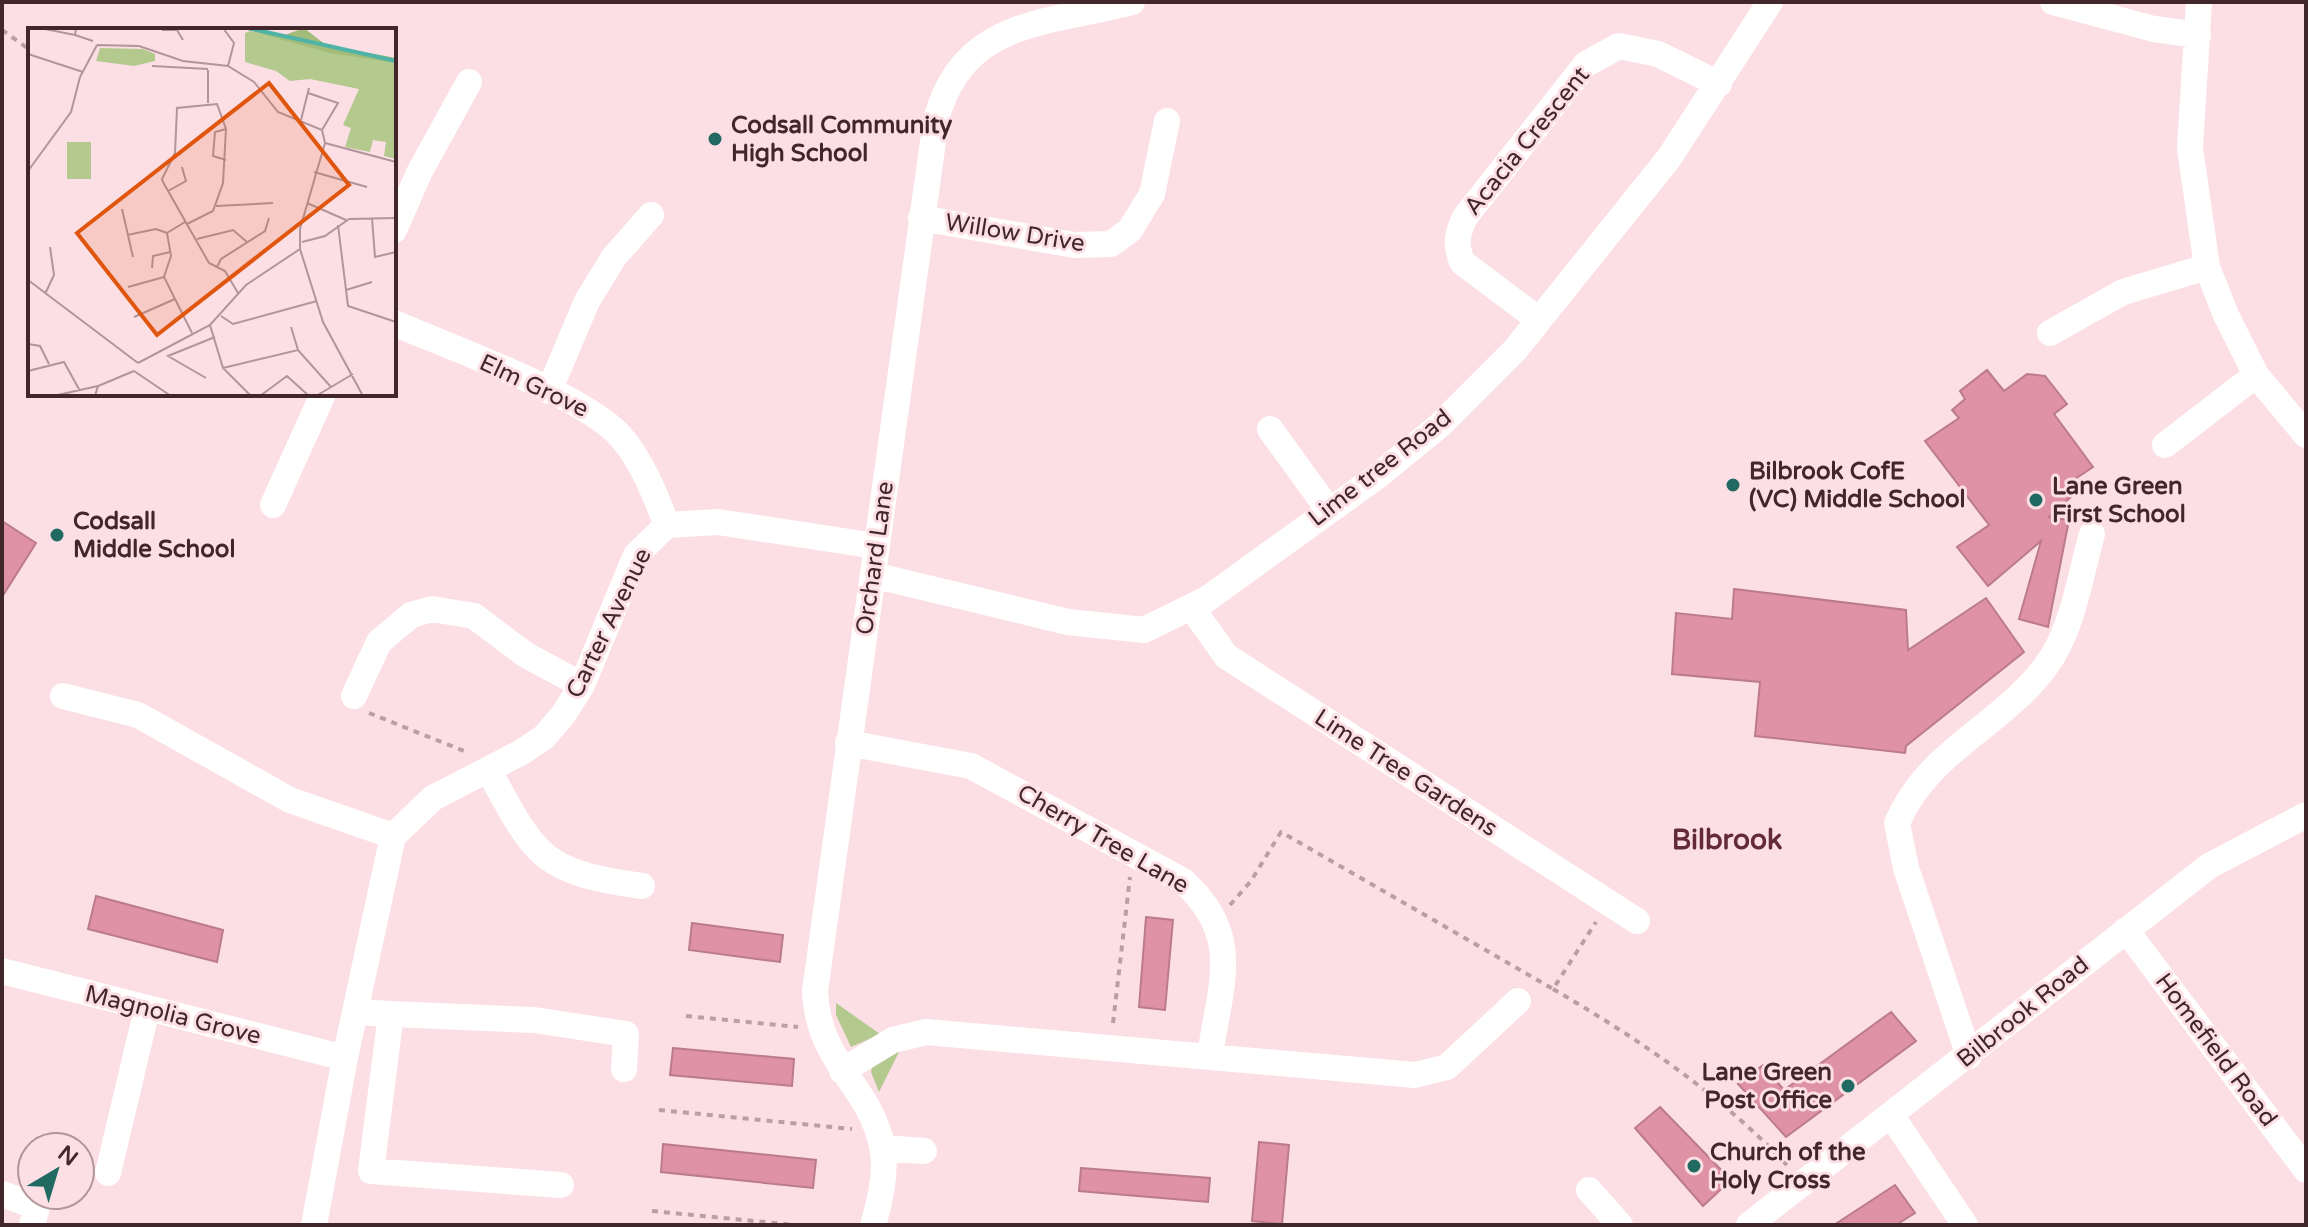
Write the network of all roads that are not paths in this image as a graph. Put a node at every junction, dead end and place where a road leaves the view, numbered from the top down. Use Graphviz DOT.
graph roads {
  1 [pos="1132,2"];
  2 [pos="1770,2"];
  3 [pos="2053,2"];
  4 [pos="2199,2"];
  5 [pos="2198,35"];
  6 [pos="469,82"];
  7 [pos="1719,84"];
  8 [pos="1167,121"];
  9 [pos="651,215"];
  10 [pos="921,218"];
  11 [pos="396,225"];
  12 [pos="2207,267"];
  13 [pos="1539,320"];
  14 [pos="396,324"];
  15 [pos="2050,333"];
  16 [pos="2256,375"];
  17 [pos="549,391"];
  18 [pos="322,396"];
  19 [pos="1270,429"];
  20 [pos="2306,435"];
  21 [pos="2165,445"];
  22 [pos="273,505"];
  23 [pos="1328,509"];
  24 [pos="667,525"];
  25 [pos="2092,534"];
  26 [pos="876,546"];
  27 [pos="873,575"];
  28 [pos="1192,608"];
  29 [pos="582,685"];
  30 [pos="63,696"];
  31 [pos="354,696"];
  32 [pos="848,743"];
  33 [pos="489,771"];
  34 [pos="2306,815"];
  35 [pos="393,836"];
  36 [pos="642,886"];
  37 [pos="1637,921"];
  38 [pos="2126,930"];
  39 [pos="2,971"];
  40 [pos="1518,1001"];
  41 [pos="147,1009"];
  42 [pos="356,1012"];
  43 [pos="391,1014"];
  44 [pos="1210,1056"];
  45 [pos="1969,1056"];
  46 [pos="345,1058"];
  47 [pos="624,1069"];
  48 [pos="842,1071"];
  49 [pos="1891,1115"];
  50 [pos="883,1148"];
  51 [pos="924,1151"];
  52 [pos="2306,1170"];
  53 [pos="108,1173"];
  54 [pos="561,1185"];
  55 [pos="1589,1190"];
  56 [pos="2,1194"];
  57 [pos="319,1224"];
  58 [pos="32,1225"];
  59 [pos="873,1225"];
  60 [pos="1620,1225"];
  61 [pos="1749,1225"];
  62 [pos="1965,1225"];
  1 -- 10 [label="street, Orchard Lane"];
  2 -- 7 [label="street, Lime tree Road"];
  3 -- 5 [label="street"];
  4 -- 5 [label="street"];
  5 -- 12 [label="street"];
  6 -- 11 [label="street"];
  7 -- 13 [label="street, Lime tree Road"];
  7 -- 13 [label="street, Acacia Crescent"];
  8 -- 10 [label="street, Willow Drive"];
  9 -- 17 [label="street"];
  10 -- 26 [label="street, Orchard Lane"];
  12 -- 15 [label="street"];
  12 -- 16 [label="street"];
  13 -- 23 [label="street, Lime tree Road"];
  14 -- 17 [label="street, Elm Grove"];
  16 -- 20 [label="street"];
  16 -- 21 [label="street"];
  17 -- 24 [label="street, Elm Grove"];
  18 -- 22 [label="street"];
  19 -- 23 [label="street"];
  23 -- 28 [label="street, Lime tree Road"];
  24 -- 26 [label="street, Carter Avenue"];
  24 -- 29 [label="street, Carter Avenue"];
  25 -- 45 [label="street"];
  26 -- 27 [label="street, Orchard Lane"];
  27 -- 28 [label="street, Lime tree Road"];
  27 -- 32 [label="street, Orchard Lane"];
  28 -- 37 [label="street, Lime Tree Gardens"];
  29 -- 31 [label="street"];
  29 -- 33 [label="street, Carter Avenue"];
  30 -- 35 [label="street"];
  32 -- 44 [label="street, Cherry Tree Lane"];
  32 -- 48 [label="street, Orchard Lane"];
  33 -- 35 [label="street, Carter Avenue"];
  33 -- 36 [label="street"];
  34 -- 38 [label="street, Bilbrook Road"];
  35 -- 42 [label="street"];
  38 -- 45 [label="street, Bilbrook Road"];
  38 -- 52 [label="street, Homefield Road"];
  39 -- 41 [label="street, Magnolia Grove"];
  40 -- 44 [label="street"];
  41 -- 46 [label="street, Magnolia Grove"];
  41 -- 53 [label="street"];
  42 -- 43 [label="street"];
  42 -- 46 [label="street"];
  43 -- 47 [label="street"];
  43 -- 54 [label="street"];
  44 -- 48 [label="street"];
  45 -- 49 [label="street, Bilbrook Road"];
  46 -- 57 [label="street"];
  48 -- 50 [label="street, Orchard Lane"];
  49 -- 61 [label="street, Bilbrook Road"];
  49 -- 62 [label="street"];
  50 -- 51 [label="street"];
  50 -- 59 [label="street, Orchard Lane"];
  55 -- 60 [label="street"];
  56 -- 58 [label="street"];
}
